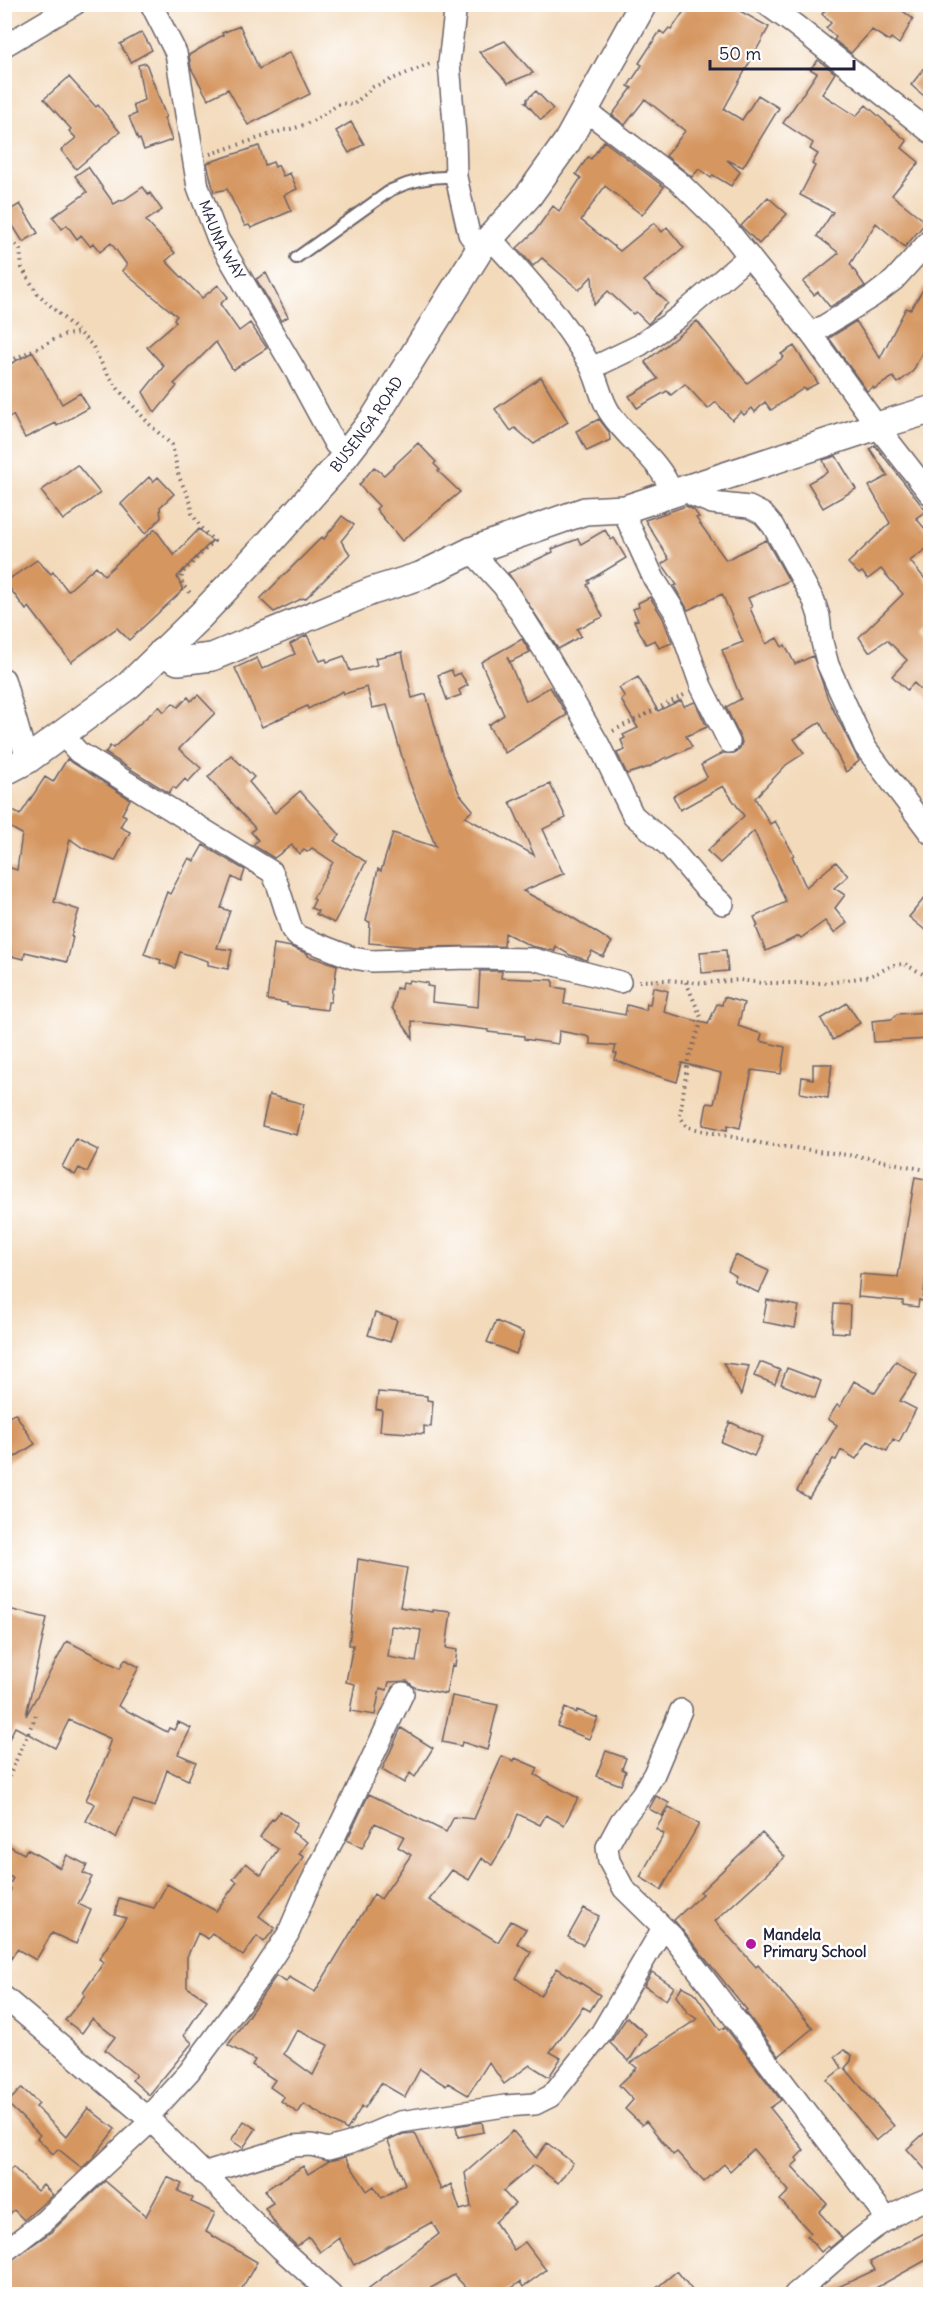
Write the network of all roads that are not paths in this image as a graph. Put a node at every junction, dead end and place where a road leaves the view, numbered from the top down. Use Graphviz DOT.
graph roads {
  1 [pos="75,4"];
  2 [pos="151,4"];
  3 [pos="456,4"];
  4 [pos="643,4"];
  5 [pos="766,4"];
  6 [pos="4,46"];
  7 [pos="585,110"];
  8 [pos="930,132"];
  9 [pos="456,177"];
  10 [pos="930,240"];
  11 [pos="485,243"];
  12 [pos="749,256"];
  13 [pos="296,258"];
  14 [pos="811,334"];
  15 [pos="592,369"];
  16 [pos="930,410"];
  17 [pos="877,426"];
  18 [pos="346,453"];
  19 [pos="679,490"];
  20 [pos="930,494"];
  21 [pos="625,509"];
  22 [pos="471,551"];
  23 [pos="162,652"];
  24 [pos="4,679"];
  25 [pos="62,734"];
  26 [pos="729,742"];
  27 [pos="16,766"];
  28 [pos="930,833"];
  29 [pos="723,904"];
  30 [pos="620,982"];
  31 [pos="403,1693"];
  32 [pos="681,1710"];
  33 [pos="663,1928"];
  34 [pos="4,1997"];
  35 [pos="149,2119"];
  36 [pos="203,2174"];
  37 [pos="930,2198"];
  38 [pos="888,2220"];
  39 [pos="4,2252"];
  40 [pos="331,2295"];
  41 [pos="795,2295"];
  1 -- 6 [label="street"];
  2 -- 18 [label="street, MAUNA WAY"];
  3 -- 9 [label="street"];
  4 -- 7 [label="street, BUSENGA ROAD"];
  5 -- 8 [label="street"];
  7 -- 11 [label="street, BUSENGA ROAD"];
  7 -- 12 [label="street"];
  9 -- 11 [label="street"];
  9 -- 13 [label="lane"];
  10 -- 14 [label="street"];
  11 -- 15 [label="street"];
  11 -- 18 [label="street, BUSENGA ROAD"];
  12 -- 14 [label="street"];
  12 -- 15 [label="street"];
  14 -- 17 [label="street"];
  15 -- 19 [label="street"];
  16 -- 17 [label="street"];
  17 -- 19 [label="street"];
  17 -- 20 [label="street"];
  18 -- 23 [label="street, BUSENGA ROAD"];
  19 -- 21 [label="street"];
  19 -- 28 [label="street"];
  21 -- 22 [label="street"];
  21 -- 26 [label="street"];
  22 -- 23 [label="street"];
  22 -- 29 [label="street"];
  23 -- 25 [label="street, BUSENGA ROAD"];
  24 -- 27 [label="street"];
  25 -- 27 [label="street, BUSENGA ROAD"];
  25 -- 30 [label="street"];
  31 -- 35 [label="street"];
  32 -- 33 [label="street"];
  33 -- 36 [label="street"];
  33 -- 38 [label="street"];
  34 -- 35 [label="street"];
  35 -- 36 [label="street"];
  35 -- 39 [label="street"];
  36 -- 40 [label="street"];
  37 -- 38 [label="street"];
  38 -- 41 [label="street"];
}
